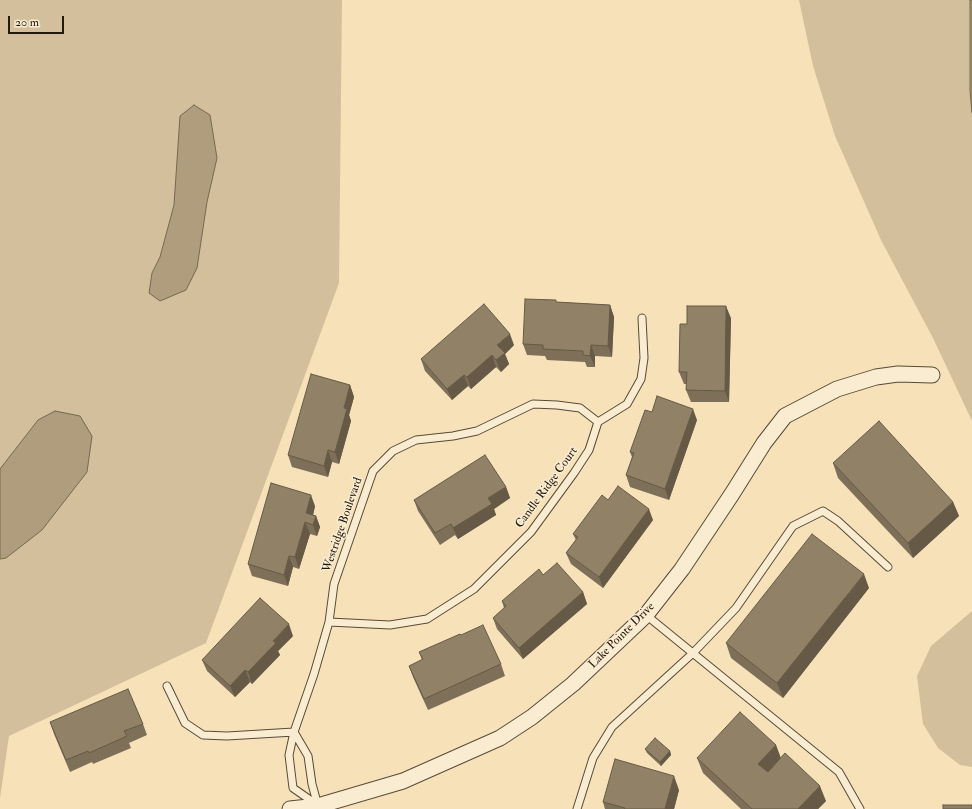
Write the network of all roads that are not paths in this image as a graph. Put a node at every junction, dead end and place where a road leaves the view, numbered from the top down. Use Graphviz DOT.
graph roads {
  1 [pos="642,318"];
  2 [pos="932,375"];
  3 [pos="598,422"];
  4 [pos="888,567"];
  5 [pos="646,615"];
  6 [pos="329,622"];
  7 [pos="693,653"];
  8 [pos="167,686"];
  9 [pos="294,732"];
  10 [pos="318,808"];
  11 [pos="290,809"];
  12 [pos="577,809"];
  13 [pos="860,809"];
  1 -- 3 [label="lane"];
  2 -- 5 [label="street, Lake Pointe Drive"];
  3 -- 6 [label="lane, Candle Ridge Court"];
  3 -- 6 [label="lane, Westridge Boulevard"];
  4 -- 7 [label="lane"];
  5 -- 7 [label="lane"];
  5 -- 10 [label="street, Lake Pointe Drive"];
  6 -- 9 [label="lane, Westridge Boulevard"];
  7 -- 12 [label="lane"];
  7 -- 13 [label="lane"];
  8 -- 9 [label="lane"];
  9 -- 10 [label="lane"];
  9 -- 10 [label="lane, Westridge Boulevard"];
  10 -- 11 [label="street, Lake Pointe Drive"];
}
